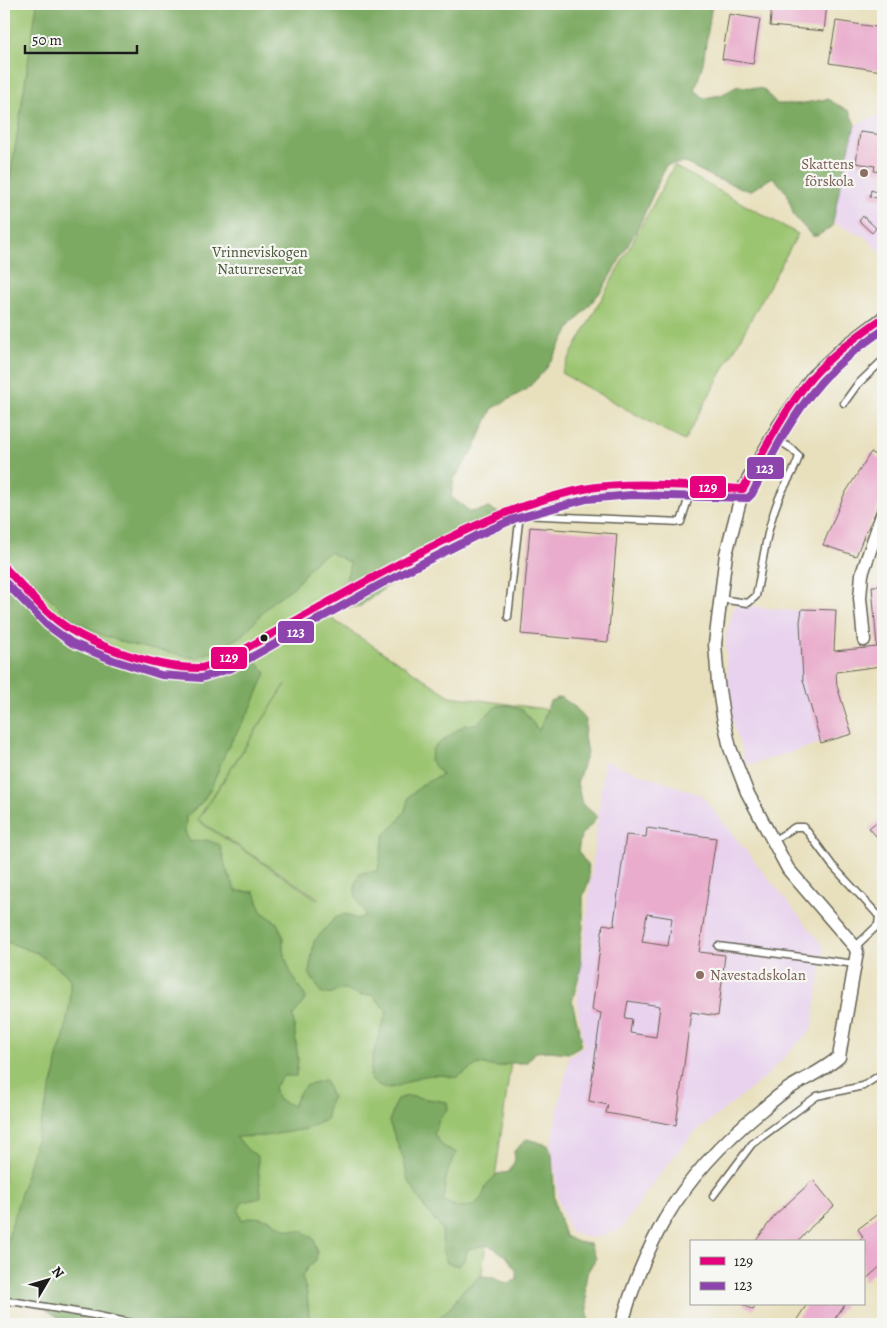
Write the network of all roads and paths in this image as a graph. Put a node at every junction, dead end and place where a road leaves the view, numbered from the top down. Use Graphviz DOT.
graph roads {
  1 [pos="883,318"];
  2 [pos="883,360"];
  3 [pos="844,402"];
  4 [pos="772,436"];
  5 [pos="692,487"];
  6 [pos="743,488"];
  7 [pos="520,507"];
  8 [pos="883,512"];
  9 [pos="520,515"];
  10 [pos="4,567"];
  11 [pos="720,599"];
  12 [pos="508,617"];
  13 [pos="864,640"];
  14 [pos="773,841"];
  15 [pos="718,946"];
  16 [pos="855,948"];
  17 [pos="855,964"];
  18 [pos="883,1072"];
  19 [pos="713,1196"];
  20 [pos="4,1301"];
  21 [pos="136,1324"];
  22 [pos="622,1324"];
  1 -- 4 [label="street"];
  2 -- 3 [label="lane"];
  4 -- 6 [label="street"];
  4 -- 11 [label="lane"];
  5 -- 6 [label="lane"];
  5 -- 7 [label="lane"];
  5 -- 9 [label="lane"];
  6 -- 11 [label="street"];
  7 -- 9 [label="lane"];
  7 -- 10 [label="lane"];
  8 -- 13 [label="street"];
  9 -- 12 [label="lane"];
  11 -- 14 [label="street"];
  14 -- 16 [label="street"];
  14 -- 16 [label="lane"];
  15 -- 17 [label="lane"];
  16 -- 17 [label="street"];
  17 -- 22 [label="street"];
  18 -- 19 [label="lane"];
  20 -- 21 [label="lane"];
}
